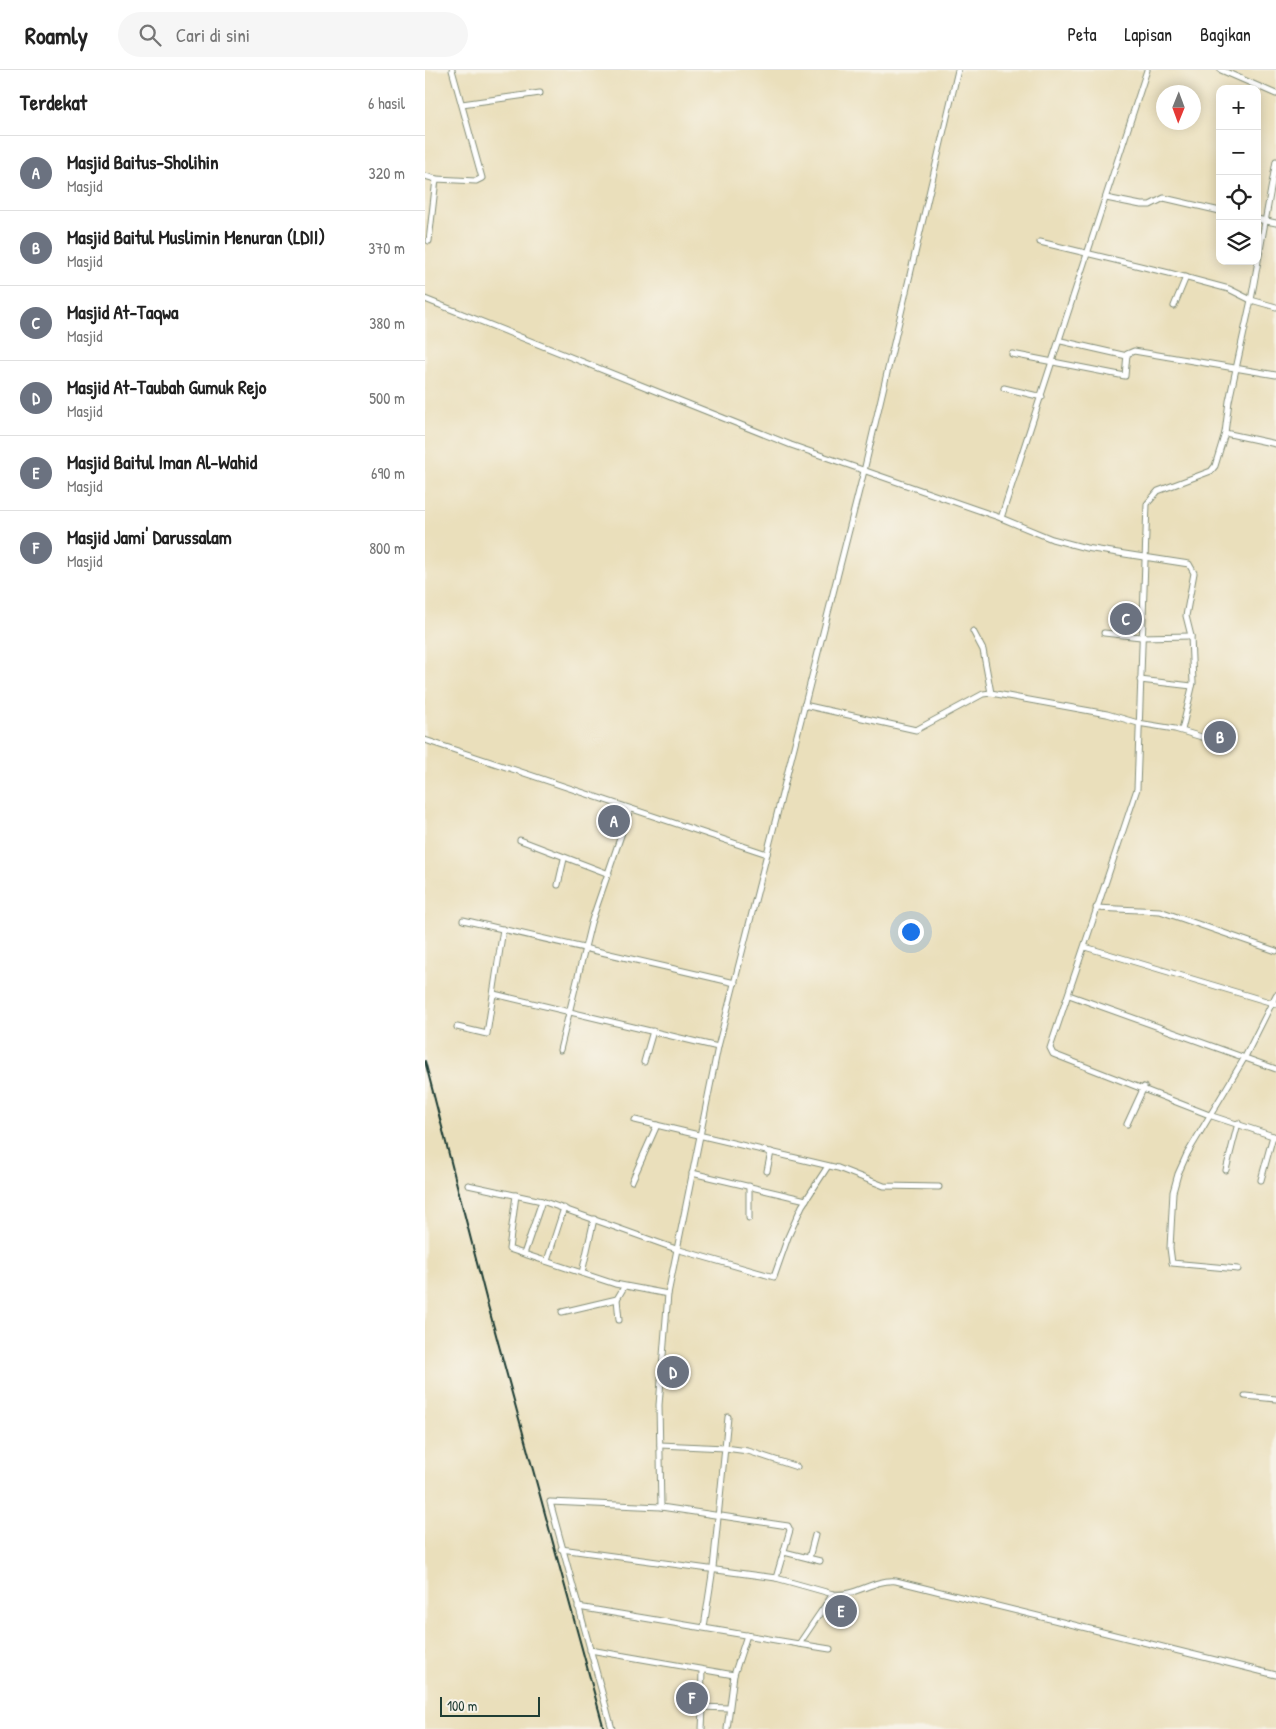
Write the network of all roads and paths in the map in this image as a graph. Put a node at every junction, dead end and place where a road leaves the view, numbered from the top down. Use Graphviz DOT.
graph roads {
  1 [pos="452,70"];
  2 [pos="958,70"];
  3 [pos="1147,70"];
  4 [pos="1221,70"];
  5 [pos="540,93"];
  6 [pos="1276,94"];
  7 [pos="462,104"];
  8 [pos="1276,161"];
  9 [pos="1274,173"];
  10 [pos="425,176"];
  11 [pos="436,179"];
  12 [pos="1106,198"];
  13 [pos="1216,210"];
  14 [pos="1260,220"];
  15 [pos="1264,221"];
  16 [pos="1276,223"];
  17 [pos="429,241"];
  18 [pos="1040,242"];
  19 [pos="1087,254"];
  20 [pos="1185,277"];
  21 [pos="425,299"];
  22 [pos="1251,300"];
  23 [pos="1174,306"];
  24 [pos="1276,307"];
  25 [pos="1061,341"];
  26 [pos="1012,354"];
  27 [pos="1127,356"];
  28 [pos="1054,364"];
  29 [pos="1236,369"];
  30 [pos="1276,375"];
  31 [pos="1004,388"];
  32 [pos="1042,397"];
  33 [pos="1225,433"];
  34 [pos="1276,444"];
  35 [pos="864,471"];
  36 [pos="1001,518"];
  37 [pos="1145,558"];
  38 [pos="973,631"];
  39 [pos="1104,633"];
  40 [pos="1141,636"];
  41 [pos="1191,636"];
  42 [pos="1140,680"];
  43 [pos="1193,686"];
  44 [pos="991,693"];
  45 [pos="804,705"];
  46 [pos="1138,724"];
  47 [pos="1182,730"];
  48 [pos="425,740"];
  49 [pos="1225,744"];
  50 [pos="630,809"];
  51 [pos="519,840"];
  52 [pos="767,854"];
  53 [pos="564,859"];
  54 [pos="609,874"];
  55 [pos="559,885"];
  56 [pos="1096,908"];
  57 [pos="463,920"];
  58 [pos="503,929"];
  59 [pos="587,947"];
  60 [pos="1085,947"];
  61 [pos="1276,950"];
  62 [pos="735,982"];
  63 [pos="494,994"];
  64 [pos="1276,995"];
  65 [pos="1069,996"];
  66 [pos="1274,1004"];
  67 [pos="571,1011"];
  68 [pos="457,1027"];
  69 [pos="653,1031"];
  70 [pos="718,1047"];
  71 [pos="560,1050"];
  72 [pos="1245,1057"];
  73 [pos="645,1062"];
  74 [pos="1276,1069"];
  75 [pos="1144,1087"];
  76 [pos="1212,1116"];
  77 [pos="635,1120"];
  78 [pos="1238,1123"];
  79 [pos="1127,1124"];
  80 [pos="657,1125"];
  81 [pos="699,1135"];
  82 [pos="1275,1137"];
  83 [pos="771,1152"];
  84 [pos="828,1166"];
  85 [pos="1226,1170"];
  86 [pos="767,1171"];
  87 [pos="692,1173"];
  88 [pos="1261,1180"];
  89 [pos="632,1181"];
  90 [pos="468,1186"];
  91 [pos="749,1186"];
  92 [pos="939,1186"];
  93 [pos="515,1195"];
  94 [pos="806,1200"];
  95 [pos="542,1201"];
  96 [pos="564,1208"];
  97 [pos="749,1218"];
  98 [pos="594,1219"];
  99 [pos="676,1249"];
  100 [pos="524,1254"];
  101 [pos="547,1261"];
  102 [pos="1238,1269"];
  103 [pos="582,1273"];
  104 [pos="624,1287"];
  105 [pos="668,1294"];
  106 [pos="617,1300"];
  107 [pos="562,1312"];
  108 [pos="619,1320"];
  109 [pos="1245,1396"];
  110 [pos="1276,1399"];
  111 [pos="727,1417"];
  112 [pos="660,1446"];
  113 [pos="725,1448"];
  114 [pos="797,1468"];
  115 [pos="661,1507"];
  116 [pos="718,1515"];
  117 [pos="815,1535"];
  118 [pos="561,1549"];
  119 [pos="784,1552"];
  120 [pos="809,1558"];
  121 [pos="820,1561"];
  122 [pos="713,1568"];
  123 [pos="775,1578"];
  124 [pos="833,1594"];
  125 [pos="578,1608"];
  126 [pos="704,1627"];
  127 [pos="747,1635"];
  128 [pos="799,1644"];
  129 [pos="830,1649"];
  130 [pos="590,1650"];
  131 [pos="702,1670"];
  132 [pos="1276,1675"];
  133 [pos="734,1676"];
  134 [pos="703,1708"];
  135 [pos="728,1708"];
  136 [pos="612,1729"];
  137 [pos="702,1729"];
  138 [pos="727,1729"];
  1 -- 7 [label="street"];
  2 -- 35 [label="street"];
  3 -- 12 [label="street"];
  4 -- 6 [label="street"];
  5 -- 7 [label="street"];
  7 -- 11 [label="street"];
  8 -- 9 [label="street"];
  9 -- 15 [label="street"];
  10 -- 11 [label="street"];
  11 -- 17 [label="street"];
  12 -- 13 [label="street"];
  12 -- 19 [label="street"];
  14 -- 15 [label="street"];
  15 -- 16 [label="street"];
  15 -- 22 [label="street"];
  18 -- 19 [label="street"];
  19 -- 20 [label="street"];
  19 -- 25 [label="street"];
  20 -- 22 [label="street"];
  20 -- 23 [label="street"];
  21 -- 35 [label="street"];
  22 -- 24 [label="street"];
  22 -- 29 [label="street"];
  25 -- 27 [label="street"];
  25 -- 28 [label="street"];
  26 -- 28 [label="street"];
  27 -- 28 [label="street"];
  27 -- 29 [label="street"];
  28 -- 32 [label="street"];
  29 -- 30 [label="street"];
  29 -- 33 [label="street"];
  31 -- 32 [label="street"];
  32 -- 36 [label="street"];
  33 -- 34 [label="street"];
  33 -- 37 [label="street"];
  35 -- 36 [label="street"];
  35 -- 45 [label="street"];
  36 -- 37 [label="street"];
  37 -- 40 [label="street"];
  37 -- 41 [label="street"];
  38 -- 44 [label="street"];
  39 -- 40 [label="street"];
  40 -- 41 [label="street"];
  40 -- 42 [label="street"];
  41 -- 43 [label="street"];
  42 -- 43 [label="street"];
  42 -- 46 [label="street"];
  43 -- 47 [label="street"];
  44 -- 45 [label="street"];
  44 -- 46 [label="street"];
  45 -- 52 [label="street"];
  46 -- 47 [label="street"];
  46 -- 56 [label="street"];
  47 -- 49 [label="street"];
  48 -- 50 [label="street"];
  50 -- 52 [label="street"];
  50 -- 54 [label="street"];
  51 -- 53 [label="street"];
  52 -- 62 [label="street"];
  53 -- 54 [label="street"];
  53 -- 55 [label="street"];
  54 -- 59 [label="street"];
  56 -- 60 [label="street"];
  56 -- 61 [label="street"];
  57 -- 58 [label="street"];
  58 -- 59 [label="street"];
  58 -- 63 [label="street"];
  59 -- 62 [label="street"];
  59 -- 67 [label="street"];
  60 -- 65 [label="street"];
  60 -- 66 [label="street"];
  62 -- 70 [label="street"];
  63 -- 67 [label="street"];
  63 -- 68 [label="street"];
  64 -- 66 [label="street"];
  65 -- 72 [label="street"];
  65 -- 75 [label="street"];
  66 -- 72 [label="street"];
  67 -- 69 [label="street"];
  67 -- 71 [label="street"];
  69 -- 70 [label="street"];
  69 -- 73 [label="street"];
  70 -- 81 [label="street"];
  72 -- 74 [label="street"];
  72 -- 76 [label="street"];
  75 -- 76 [label="street"];
  75 -- 79 [label="street"];
  76 -- 78 [label="street"];
  76 -- 102 [label="street"];
  77 -- 80 [label="street"];
  78 -- 82 [label="street"];
  78 -- 85 [label="street"];
  80 -- 81 [label="street"];
  80 -- 89 [label="street"];
  81 -- 83 [label="street"];
  81 -- 87 [label="street"];
  82 -- 88 [label="street"];
  83 -- 84 [label="street"];
  83 -- 86 [label="street"];
  84 -- 92 [label="street"];
  84 -- 94 [label="street"];
  87 -- 91 [label="street"];
  87 -- 99 [label="street"];
  90 -- 93 [label="street"];
  91 -- 94 [label="street"];
  91 -- 97 [label="street"];
  93 -- 95 [label="street"];
  93 -- 100 [label="street"];
  94 -- 99 [label="street"];
  95 -- 96 [label="street"];
  95 -- 100 [label="street"];
  96 -- 98 [label="street"];
  96 -- 101 [label="street"];
  98 -- 99 [label="street"];
  98 -- 103 [label="street"];
  99 -- 105 [label="street"];
  100 -- 101 [label="street"];
  101 -- 103 [label="street"];
  103 -- 104 [label="street"];
  104 -- 105 [label="street"];
  104 -- 106 [label="street"];
  105 -- 112 [label="street"];
  106 -- 107 [label="street"];
  106 -- 108 [label="street"];
  109 -- 110 [label="street"];
  111 -- 113 [label="street"];
  112 -- 113 [label="street"];
  112 -- 115 [label="street"];
  113 -- 114 [label="street"];
  113 -- 116 [label="street"];
  115 -- 116 [label="street"];
  115 -- 118 [label="street"];
  116 -- 119 [label="street"];
  116 -- 122 [label="street"];
  117 -- 120 [label="street"];
  118 -- 122 [label="street"];
  118 -- 125 [label="street"];
  119 -- 120 [label="street"];
  119 -- 123 [label="street"];
  120 -- 121 [label="street"];
  122 -- 123 [label="street"];
  122 -- 126 [label="street"];
  123 -- 124 [label="street"];
  124 -- 128 [label="street"];
  124 -- 132 [label="street"];
  125 -- 126 [label="street"];
  125 -- 130 [label="street"];
  126 -- 127 [label="street"];
  127 -- 128 [label="street"];
  127 -- 133 [label="street"];
  128 -- 129 [label="street"];
  130 -- 131 [label="street"];
  130 -- 136 [label="street"];
  131 -- 133 [label="street"];
  131 -- 134 [label="street"];
  133 -- 135 [label="street"];
  134 -- 135 [label="street"];
  134 -- 137 [label="street"];
  135 -- 138 [label="street"];
}
